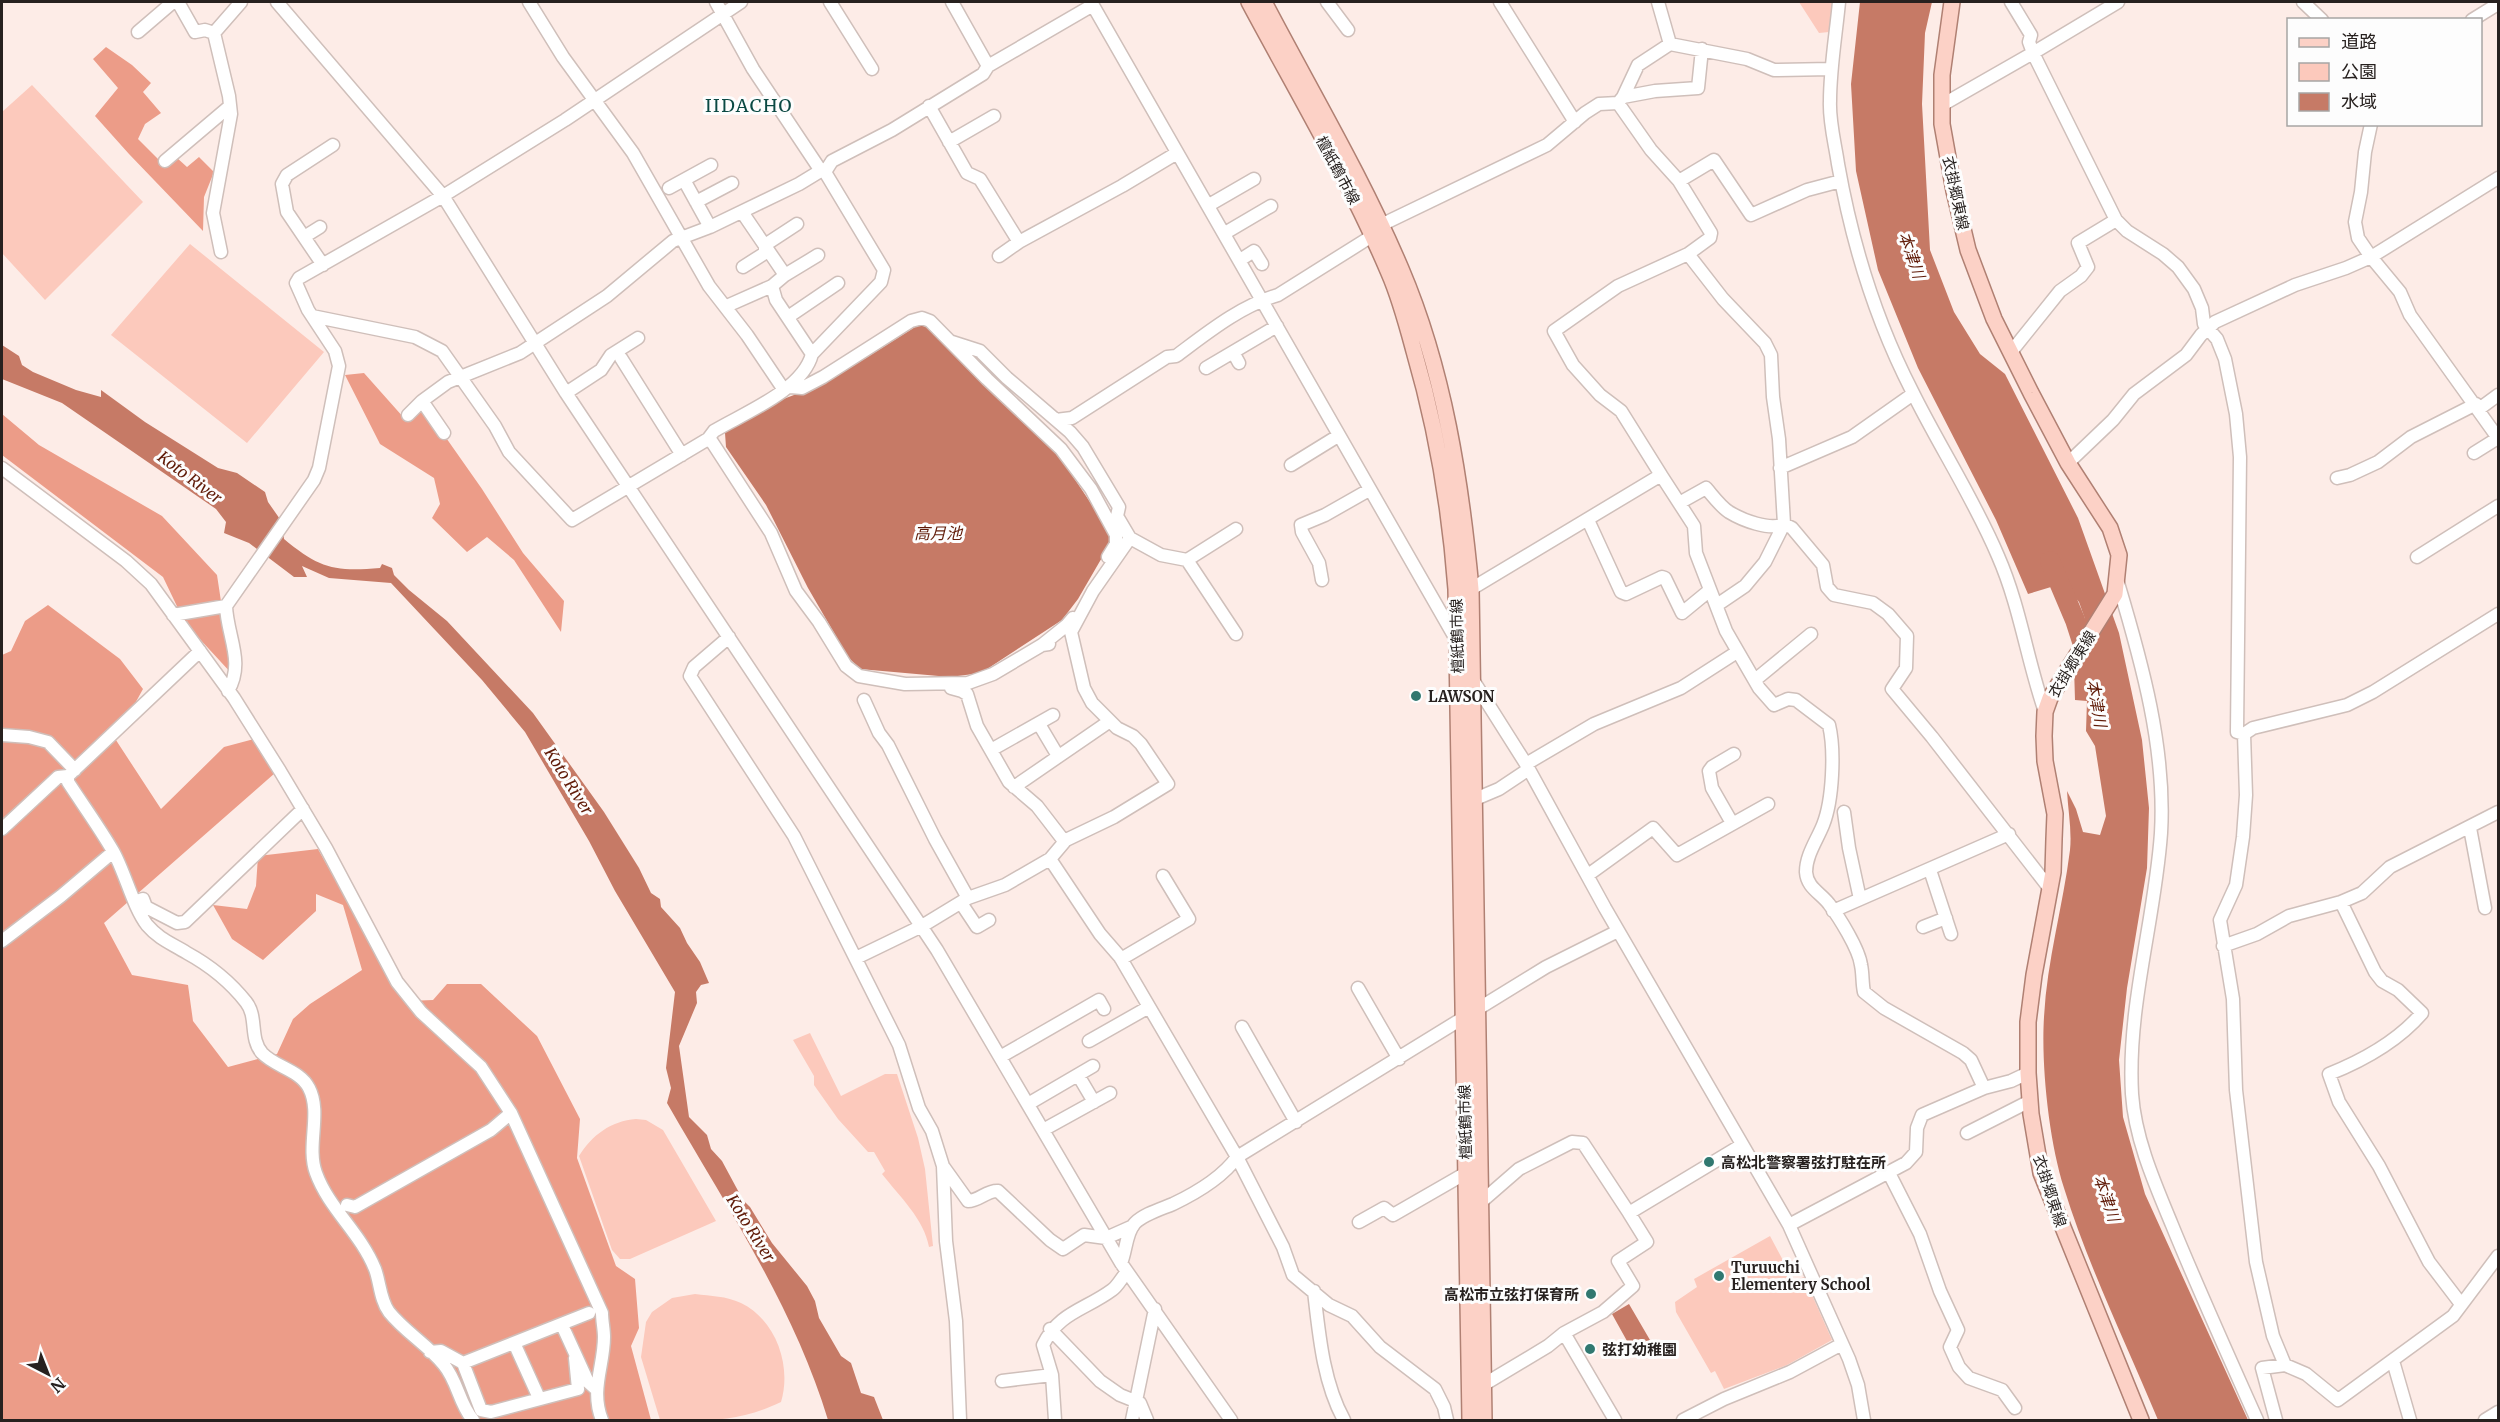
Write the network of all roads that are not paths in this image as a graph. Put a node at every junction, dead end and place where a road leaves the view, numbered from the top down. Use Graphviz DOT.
graph roads {
  1 [pos="173,2"];
  2 [pos="178,2"];
  3 [pos="241,2"];
  4 [pos="277,2"];
  5 [pos="529,2"];
  6 [pos="716,2"];
  7 [pos="741,2"];
  8 [pos="830,2"];
  9 [pos="952,2"];
  10 [pos="1249,2"];
  11 [pos="1264,2"];
  12 [pos="1327,2"];
  13 [pos="1500,2"];
  14 [pos="1658,2"];
  15 [pos="1839,2"];
  16 [pos="1952,2"];
  17 [pos="2011,2"];
  18 [pos="2118,2"];
  19 [pos="2303,2"];
  20 [pos="1092,3"];
  21 [pos="2499,4"];
  22 [pos="722,14"];
  23 [pos="2320,18"];
  24 [pos="2475,18"];
  25 [pos="1348,30"];
  26 [pos="138,32"];
  27 [pos="214,33"];
  28 [pos="1670,44"];
  29 [pos="1702,49"];
  30 [pos="2033,53"];
  31 [pos="988,66"];
  32 [pos="872,69"];
  33 [pos="1831,69"];
  34 [pos="594,100"];
  35 [pos="1620,100"];
  36 [pos="1942,105"];
  37 [pos="230,106"];
  38 [pos="929,106"];
  39 [pos="994,116"];
  40 [pos="1575,122"];
  41 [pos="2371,126"];
  42 [pos="949,142"];
  43 [pos="325,146"];
  44 [pos="1178,153"];
  45 [pos="165,161"];
  46 [pos="711,165"];
  47 [pos="823,171"];
  48 [pos="2499,178"];
  49 [pos="1254,179"];
  50 [pos="684,180"];
  51 [pos="1679,181"];
  52 [pos="1841,181"];
  53 [pos="732,183"];
  54 [pos="669,188"];
  55 [pos="443,196"];
  56 [pos="696,202"];
  57 [pos="1209,205"];
  58 [pos="1271,206"];
  59 [pos="742,212"];
  60 [pos="2116,220"];
  61 [pos="797,224"];
  62 [pos="320,227"];
  63 [pos="710,227"];
  64 [pos="1377,231"];
  65 [pos="1225,233"];
  66 [pos="304,237"];
  67 [pos="681,239"];
  68 [pos="1018,242"];
  69 [pos="765,245"];
  70 [pos="221,252"];
  71 [pos="1688,254"];
  72 [pos="818,255"];
  73 [pos="999,256"];
  74 [pos="2371,257"];
  75 [pos="1240,260"];
  76 [pos="1262,264"];
  77 [pos="323,265"];
  78 [pos="743,267"];
  79 [pos="785,275"];
  80 [pos="838,284"];
  81 [pos="772,286"];
  82 [pos="1262,300"];
  83 [pos="729,305"];
  84 [pos="312,316"];
  85 [pos="788,317"];
  86 [pos="1277,326"];
  87 [pos="2207,329"];
  88 [pos="638,338"];
  89 [pos="534,342"];
  90 [pos="952,342"];
  91 [pos="2011,352"];
  92 [pos="812,354"];
  93 [pos="621,358"];
  94 [pos="1206,368"];
  95 [pos="461,377"];
  96 [pos="787,388"];
  97 [pos="566,393"];
  98 [pos="1913,394"];
  99 [pos="2499,395"];
  100 [pos="422,401"];
  101 [pos="2477,406"];
  102 [pos="408,415"];
  103 [pos="1056,420"];
  104 [pos="444,433"];
  105 [pos="1338,436"];
  106 [pos="2498,438"];
  107 [pos="708,439"];
  108 [pos="2474,453"];
  109 [pos="682,455"];
  110 [pos="2068,463"];
  111 [pos="1291,465"];
  112 [pos="2,468"];
  113 [pos="1780,468"];
  114 [pos="1661,475"];
  115 [pos="2337,478"];
  116 [pos="629,488"];
  117 [pos="1369,490"];
  118 [pos="1681,502"];
  119 [pos="2499,506"];
  120 [pos="1588,520"];
  121 [pos="1784,525"];
  122 [pos="1236,529"];
  123 [pos="1130,538"];
  124 [pos="2417,557"];
  125 [pos="1187,560"];
  126 [pos="1322,580"];
  127 [pos="1471,589"];
  128 [pos="2117,589"];
  129 [pos="1710,590"];
  130 [pos="1093,591"];
  131 [pos="1717,605"];
  132 [pos="226,606"];
  133 [pos="2499,614"];
  134 [pos="173,615"];
  135 [pos="1071,632"];
  136 [pos="1236,633"];
  137 [pos="1811,634"];
  138 [pos="729,638"];
  139 [pos="1457,641"];
  140 [pos="1042,645"];
  141 [pos="200,651"];
  142 [pos="1737,652"];
  143 [pos="1472,678"];
  144 [pos="1755,680"];
  145 [pos="940,685"];
  146 [pos="228,691"];
  147 [pos="864,700"];
  148 [pos="2047,705"];
  149 [pos="1053,715"];
  150 [pos="1110,721"];
  151 [pos="1039,724"];
  152 [pos="2244,734"];
  153 [pos="2,735"];
  154 [pos="991,750"];
  155 [pos="1734,754"];
  156 [pos="1058,756"];
  157 [pos="1527,766"];
  158 [pos="72,773"];
  159 [pos="1014,787"];
  160 [pos="1473,800"];
  161 [pos="1768,804"];
  162 [pos="303,809"];
  163 [pos="1844,812"];
  164 [pos="2499,812"];
  165 [pos="1732,823"];
  166 [pos="2470,828"];
  167 [pos="2,830"];
  168 [pos="2009,834"];
  169 [pos="1064,842"];
  170 [pos="113,852"];
  171 [pos="1050,859"];
  172 [pos="1930,870"];
  173 [pos="1588,875"];
  174 [pos="1163,876"];
  175 [pos="2050,889"];
  176 [pos="1860,900"];
  177 [pos="135,901"];
  178 [pos="964,901"];
  179 [pos="2341,902"];
  180 [pos="2485,908"];
  181 [pos="1833,911"];
  182 [pos="1946,918"];
  183 [pos="989,920"];
  184 [pos="922,926"];
  185 [pos="1923,927"];
  186 [pos="1618,931"];
  187 [pos="1951,934"];
  188 [pos="2,941"];
  189 [pos="2223,946"];
  190 [pos="856,958"];
  191 [pos="1121,959"];
  192 [pos="1358,988"];
  193 [pos="1149,1007"];
  194 [pos="1104,1009"];
  195 [pos="1478,1011"];
  196 [pos="1464,1019"];
  197 [pos="1242,1027"];
  198 [pos="1089,1041"];
  199 [pos="1000,1057"];
  200 [pos="1399,1059"];
  201 [pos="1093,1066"];
  202 [pos="2028,1073"];
  203 [pos="1078,1075"];
  204 [pos="1984,1088"];
  205 [pos="1110,1093"];
  206 [pos="2030,1101"];
  207 [pos="1094,1102"];
  208 [pos="1028,1104"];
  209 [pos="511,1113"];
  210 [pos="1296,1122"];
  211 [pos="1043,1131"];
  212 [pos="1966,1133"];
  213 [pos="1742,1145"];
  214 [pos="1237,1157"];
  215 [pos="943,1166"];
  216 [pos="1466,1173"];
  217 [pos="1889,1173"];
  218 [pos="1481,1202"];
  219 [pos="347,1205"];
  220 [pos="1629,1213"];
  221 [pos="1359,1222"];
  222 [pos="1789,1225"];
  223 [pos="1132,1226"];
  224 [pos="1106,1238"];
  225 [pos="2499,1256"];
  226 [pos="1124,1268"];
  227 [pos="1314,1292"];
  228 [pos="2461,1304"];
  229 [pos="1155,1309"];
  230 [pos="589,1313"];
  231 [pos="562,1325"];
  232 [pos="1050,1329"];
  233 [pos="1564,1333"];
  234 [pos="1842,1344"];
  235 [pos="515,1345"];
  236 [pos="430,1352"];
  237 [pos="575,1358"];
  238 [pos="2393,1361"];
  239 [pos="463,1363"];
  240 [pos="2285,1365"];
  241 [pos="1052,1375"];
  242 [pos="1002,1381"];
  243 [pos="1483,1385"];
  244 [pos="597,1390"];
  245 [pos="539,1398"];
  246 [pos="1137,1402"];
  247 [pos="2015,1408"];
  248 [pos="2499,1412"];
  249 [pos="473,1420"];
  250 [pos="602,1420"];
  251 [pos="960,1420"];
  252 [pos="1054,1420"];
  253 [pos="1132,1420"];
  254 [pos="1147,1420"];
  255 [pos="1231,1420"];
  256 [pos="1344,1420"];
  257 [pos="1447,1420"];
  258 [pos="1470,1420"];
  259 [pos="1484,1420"];
  260 [pos="1615,1420"];
  261 [pos="1683,1420"];
  262 [pos="1864,1420"];
  263 [pos="2141,1420"];
  264 [pos="2257,1420"];
  265 [pos="2276,1420"];
  266 [pos="2410,1420"];
  267 [pos="2485,1420"];
  1 -- 26 [label="street"];
  2 -- 27 [label="street"];
  3 -- 27 [label="street"];
  4 -- 55 [label="street"];
  5 -- 34 [label="street"];
  6 -- 22 [label="street"];
  7 -- 22 [label="street"];
  8 -- 32 [label="street"];
  9 -- 31 [label="street"];
  10 -- 64 [label="main road, 檀紙鶴市線"];
  11 -- 64 [label="main road, 檀紙鶴市線"];
  12 -- 25 [label="street"];
  13 -- 40 [label="street"];
  14 -- 28 [label="street"];
  15 -- 33 [label="street"];
  16 -- 36 [label="main road, 衣掛郷東線"];
  17 -- 30 [label="street"];
  18 -- 30 [label="street"];
  19 -- 23 [label="street"];
  20 -- 31 [label="street"];
  20 -- 44 [label="street"];
  21 -- 24 [label="street"];
  22 -- 34 [label="street"];
  22 -- 47 [label="street"];
  27 -- 37 [label="street"];
  28 -- 29 [label="street"];
  28 -- 35 [label="street"];
  29 -- 33 [label="street"];
  29 -- 35 [label="street"];
  30 -- 36 [label="street"];
  30 -- 60 [label="street"];
  31 -- 38 [label="street"];
  33 -- 52 [label="street"];
  34 -- 55 [label="street"];
  34 -- 67 [label="street"];
  35 -- 40 [label="street"];
  35 -- 51 [label="street"];
  36 -- 91 [label="main road, 衣掛郷東線"];
  37 -- 45 [label="street"];
  37 -- 70 [label="street"];
  38 -- 42 [label="street"];
  38 -- 47 [label="street"];
  39 -- 42 [label="street"];
  40 -- 64 [label="street"];
  41 -- 74 [label="street"];
  42 -- 68 [label="street"];
  43 -- 66 [label="street"];
  44 -- 57 [label="street"];
  44 -- 68 [label="street"];
  46 -- 50 [label="street"];
  47 -- 59 [label="street"];
  47 -- 92 [label="street"];
  48 -- 74 [label="street"];
  49 -- 57 [label="street"];
  50 -- 54 [label="street"];
  50 -- 56 [label="street"];
  51 -- 52 [label="street"];
  51 -- 71 [label="street"];
  52 -- 98 [label="street"];
  53 -- 56 [label="street"];
  55 -- 77 [label="street"];
  55 -- 89 [label="street"];
  56 -- 63 [label="street"];
  57 -- 65 [label="street"];
  58 -- 65 [label="street"];
  59 -- 63 [label="street"];
  59 -- 69 [label="street"];
  60 -- 87 [label="street"];
  60 -- 91 [label="street"];
  61 -- 69 [label="street"];
  62 -- 66 [label="street"];
  63 -- 67 [label="street"];
  64 -- 82 [label="street"];
  64 -- 127 [label="main road, 檀紙鶴市線"];
  64 -- 139 [label="main road, 檀紙鶴市線"];
  65 -- 75 [label="street"];
  66 -- 77 [label="street"];
  67 -- 89 [label="street"];
  67 -- 96 [label="street"];
  68 -- 73 [label="street"];
  69 -- 78 [label="street"];
  69 -- 79 [label="street"];
  71 -- 113 [label="street"];
  71 -- 114 [label="street"];
  72 -- 79 [label="street"];
  74 -- 87 [label="street"];
  74 -- 101 [label="street"];
  75 -- 76 [label="street"];
  75 -- 82 [label="street"];
  77 -- 84 [label="street"];
  79 -- 81 [label="street"];
  80 -- 85 [label="street"];
  81 -- 83 [label="street"];
  81 -- 85 [label="street"];
  82 -- 86 [label="street"];
  82 -- 103 [label="street"];
  84 -- 95 [label="street"];
  84 -- 132 [label="street"];
  85 -- 92 [label="street"];
  86 -- 94 [label="street"];
  86 -- 105 [label="street"];
  87 -- 110 [label="street"];
  87 -- 152 [label="street"];
  88 -- 97 [label="street"];
  89 -- 95 [label="street"];
  89 -- 97 [label="street"];
  90 -- 96 [label="street"];
  90 -- 103 [label="street"];
  90 -- 130 [label="street"];
  91 -- 110 [label="main road, 衣掛郷東線"];
  92 -- 96 [label="street"];
  93 -- 109 [label="street"];
  95 -- 100 [label="street"];
  95 -- 116 [label="street"];
  96 -- 107 [label="street"];
  97 -- 116 [label="street"];
  98 -- 113 [label="street"];
  98 -- 148 [label="street"];
  99 -- 101 [label="street"];
  100 -- 102 [label="street"];
  100 -- 104 [label="street"];
  101 -- 106 [label="street"];
  101 -- 115 [label="street"];
  103 -- 123 [label="street"];
  105 -- 111 [label="street"];
  105 -- 117 [label="street"];
  106 -- 108 [label="street"];
  107 -- 109 [label="street"];
  107 -- 145 [label="street"];
  109 -- 116 [label="street"];
  110 -- 128 [label="main road, 衣掛郷東線"];
  112 -- 134 [label="street"];
  113 -- 121 [label="street"];
  114 -- 118 [label="street"];
  114 -- 120 [label="street"];
  116 -- 138 [label="street"];
  117 -- 126 [label="street"];
  117 -- 139 [label="street"];
  118 -- 121 [label="street"];
  118 -- 129 [label="street"];
  119 -- 124 [label="street"];
  120 -- 127 [label="street"];
  120 -- 129 [label="street"];
  121 -- 131 [label="street"];
  121 -- 168 [label="street"];
  122 -- 125 [label="street"];
  123 -- 125 [label="street"];
  123 -- 130 [label="street"];
  125 -- 136 [label="street"];
  127 -- 143 [label="main road, 檀紙鶴市線"];
  128 -- 148 [label="main road, 衣掛郷東線"];
  128 -- 264 [label="street"];
  129 -- 131 [label="street"];
  130 -- 135 [label="street"];
  130 -- 140 [label="street"];
  131 -- 142 [label="street"];
  132 -- 134 [label="street"];
  132 -- 146 [label="street"];
  133 -- 152 [label="street"];
  134 -- 141 [label="street"];
  135 -- 140 [label="street"];
  135 -- 150 [label="street"];
  137 -- 144 [label="street"];
  138 -- 184 [label="street"];
  138 -- 190 [label="street"];
  139 -- 143 [label="street"];
  139 -- 196 [label="main road, 檀紙鶴市線"];
  140 -- 145 [label="street"];
  141 -- 146 [label="street"];
  141 -- 158 [label="street"];
  142 -- 144 [label="street"];
  142 -- 157 [label="street"];
  143 -- 157 [label="street"];
  143 -- 160 [label="main road, 檀紙鶴市線"];
  144 -- 181 [label="street"];
  145 -- 154 [label="street"];
  146 -- 162 [label="street"];
  147 -- 178 [label="street"];
  148 -- 175 [label="main road, 衣掛郷東線"];
  149 -- 151 [label="street"];
  150 -- 156 [label="street"];
  150 -- 169 [label="street"];
  151 -- 154 [label="street"];
  151 -- 156 [label="street"];
  152 -- 189 [label="street"];
  153 -- 158 [label="street"];
  154 -- 159 [label="street"];
  155 -- 165 [label="street"];
  156 -- 159 [label="street"];
  157 -- 160 [label="street"];
  157 -- 173 [label="street"];
  158 -- 167 [label="street"];
  158 -- 170 [label="street"];
  159 -- 169 [label="street"];
  160 -- 195 [label="main road, 檀紙鶴市線"];
  161 -- 165 [label="street"];
  162 -- 177 [label="street"];
  162 -- 209 [label="street"];
  163 -- 176 [label="street"];
  164 -- 166 [label="street"];
  165 -- 173 [label="street"];
  166 -- 179 [label="street"];
  166 -- 180 [label="street"];
  168 -- 172 [label="street"];
  168 -- 175 [label="street"];
  169 -- 171 [label="street"];
  170 -- 177 [label="street"];
  170 -- 188 [label="street"];
  171 -- 178 [label="street"];
  171 -- 191 [label="street"];
  172 -- 176 [label="street"];
  172 -- 182 [label="street"];
  173 -- 186 [label="street"];
  174 -- 191 [label="street"];
  175 -- 202 [label="main road, 衣掛郷東線"];
  176 -- 181 [label="street"];
  177 -- 236 [label="street"];
  178 -- 183 [label="street"];
  178 -- 184 [label="street"];
  179 -- 189 [label="street"];
  179 -- 228 [label="street"];
  181 -- 204 [label="street"];
  182 -- 185 [label="street"];
  182 -- 187 [label="street"];
  184 -- 190 [label="street"];
  184 -- 199 [label="street"];
  186 -- 195 [label="street"];
  186 -- 213 [label="street"];
  189 -- 240 [label="street"];
  190 -- 215 [label="street"];
  191 -- 193 [label="street"];
  192 -- 200 [label="street"];
  193 -- 198 [label="street"];
  193 -- 214 [label="street"];
  194 -- 199 [label="street"];
  195 -- 196 [label="street"];
  195 -- 218 [label="main road, 檀紙鶴市線"];
  196 -- 200 [label="street"];
  196 -- 216 [label="main road, 檀紙鶴市線"];
  197 -- 210 [label="street"];
  199 -- 208 [label="street"];
  200 -- 210 [label="street"];
  201 -- 203 [label="street"];
  202 -- 204 [label="street"];
  202 -- 206 [label="main road, 衣掛郷東線"];
  203 -- 207 [label="street"];
  203 -- 208 [label="street"];
  204 -- 217 [label="street"];
  205 -- 207 [label="street"];
  206 -- 212 [label="street"];
  206 -- 263 [label="main road, 衣掛郷東線"];
  207 -- 211 [label="street"];
  208 -- 211 [label="street"];
  209 -- 219 [label="street"];
  209 -- 244 [label="street"];
  210 -- 214 [label="street"];
  211 -- 224 [label="street"];
  213 -- 220 [label="street"];
  213 -- 222 [label="street"];
  214 -- 223 [label="street"];
  214 -- 227 [label="street"];
  215 -- 224 [label="street"];
  215 -- 251 [label="street"];
  216 -- 221 [label="street"];
  216 -- 258 [label="main road, 檀紙鶴市線"];
  217 -- 222 [label="street"];
  217 -- 247 [label="street"];
  218 -- 220 [label="street"];
  218 -- 243 [label="main road, 檀紙鶴市線"];
  220 -- 233 [label="street"];
  222 -- 234 [label="street"];
  223 -- 224 [label="street"];
  223 -- 226 [label="street"];
  224 -- 226 [label="street"];
  225 -- 228 [label="street"];
  226 -- 229 [label="street"];
  226 -- 232 [label="street"];
  227 -- 256 [label="street"];
  227 -- 257 [label="street"];
  228 -- 238 [label="street"];
  229 -- 246 [label="street"];
  229 -- 255 [label="street"];
  230 -- 231 [label="street"];
  231 -- 235 [label="street"];
  231 -- 237 [label="street"];
  232 -- 241 [label="street"];
  232 -- 246 [label="street"];
  233 -- 243 [label="street"];
  233 -- 260 [label="street"];
  234 -- 261 [label="street"];
  234 -- 262 [label="street"];
  235 -- 239 [label="street"];
  235 -- 245 [label="street"];
  236 -- 239 [label="street"];
  236 -- 249 [label="street"];
  237 -- 244 [label="street"];
  237 -- 245 [label="street"];
  238 -- 240 [label="street"];
  238 -- 266 [label="street"];
  239 -- 245 [label="street"];
  240 -- 265 [label="street"];
  241 -- 242 [label="street"];
  241 -- 252 [label="street"];
  243 -- 259 [label="main road, 檀紙鶴市線"];
  244 -- 250 [label="street"];
  246 -- 253 [label="street"];
  246 -- 254 [label="street"];
  248 -- 267 [label="street"];
}
